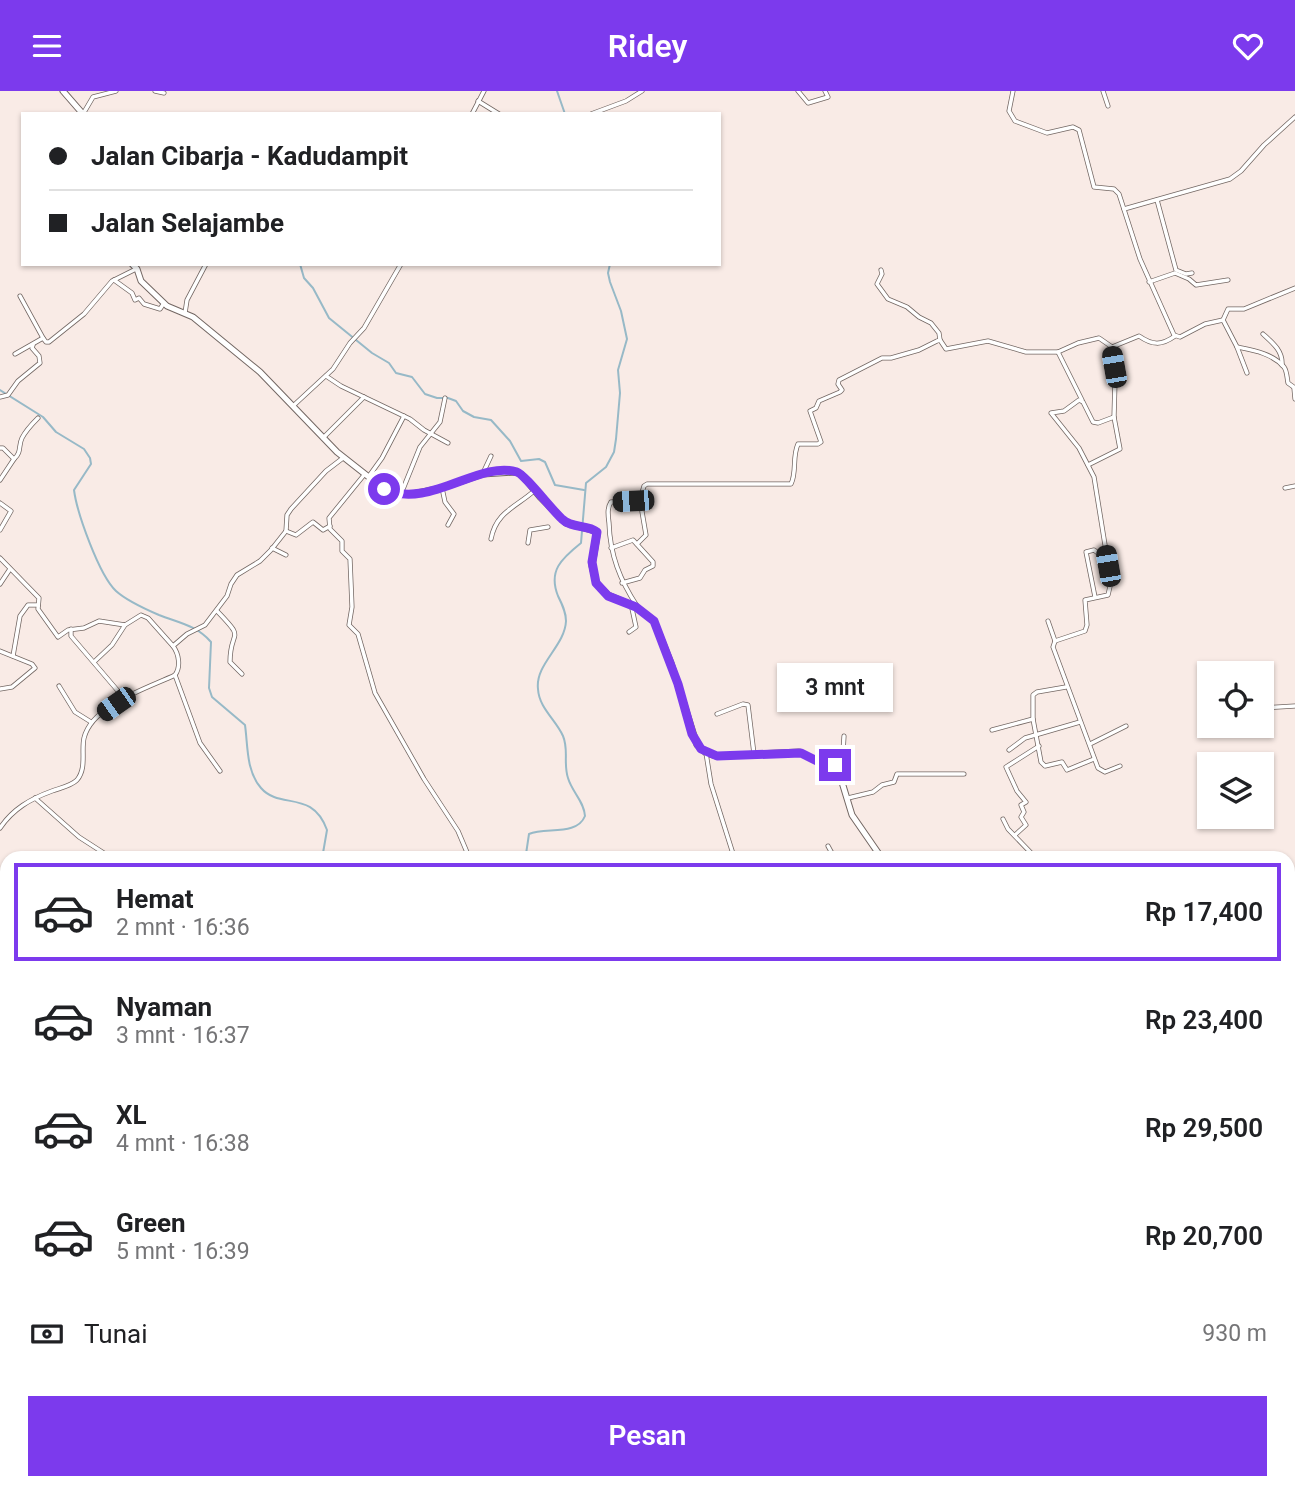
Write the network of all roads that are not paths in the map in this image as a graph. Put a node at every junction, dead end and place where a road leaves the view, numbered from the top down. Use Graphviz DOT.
graph roads {
  1 [pos="63,91"];
  2 [pos="116,91"];
  3 [pos="155,91"];
  4 [pos="484,91"];
  5 [pos="642,91"];
  6 [pos="798,91"];
  7 [pos="825,91"];
  8 [pos="1013,91"];
  9 [pos="1103,91"];
  10 [pos="164,93"];
  11 [pos="478,101"];
  12 [pos="1108,106"];
  13 [pos="81,112"];
  14 [pos="84,112"];
  15 [pos="473,112"];
  16 [pos="496,112"];
  17 [pos="596,112"];
  18 [pos="1295,117"];
  19 [pos="1157,200"];
  20 [pos="1124,209"];
  21 [pos="205,266"];
  22 [pos="400,266"];
  23 [pos="134,267"];
  24 [pos="881,270"];
  25 [pos="1192,273"];
  26 [pos="114,280"];
  27 [pos="1228,280"];
  28 [pos="1149,282"];
  29 [pos="1295,289"];
  30 [pos="20,296"];
  31 [pos="164,303"];
  32 [pos="184,313"];
  33 [pos="1223,320"];
  34 [pos="1264,334"];
  35 [pos="1175,336"];
  36 [pos="43,338"];
  37 [pos="940,340"];
  38 [pos="33,344"];
  39 [pos="1112,347"];
  40 [pos="1237,347"];
  41 [pos="1058,352"];
  42 [pos="15,354"];
  43 [pos="1282,365"];
  44 [pos="1247,373"];
  45 [pos="326,376"];
  46 [pos="1294,388"];
  47 [pos="0,397"];
  48 [pos="364,397"];
  49 [pos="445,398"];
  50 [pos="1295,399"];
  51 [pos="1083,402"];
  52 [pos="293,407"];
  53 [pos="404,416"];
  54 [pos="1114,417"];
  55 [pos="37,418"];
  56 [pos="432,434"];
  57 [pos="323,437"];
  58 [pos="448,443"];
  59 [pos="0,448"];
  60 [pos="492,456"];
  61 [pos="343,457"];
  62 [pos="14,459"];
  63 [pos="1088,465"];
  64 [pos="483,474"];
  65 [pos="366,476"];
  66 [pos="0,480"];
  67 [pos="1295,486"];
  68 [pos="442,488"];
  69 [pos="1285,488"];
  70 [pos="534,491"];
  71 [pos="401,494"];
  72 [pos="640,500"];
  73 [pos="0,503"];
  74 [pos="449,525"];
  75 [pos="330,526"];
  76 [pos="548,527"];
  77 [pos="0,530"];
  78 [pos="286,531"];
  79 [pos="491,539"];
  80 [pos="528,543"];
  81 [pos="637,544"];
  82 [pos="272,548"];
  83 [pos="611,548"];
  84 [pos="1106,552"];
  85 [pos="286,555"];
  86 [pos="0,558"];
  87 [pos="10,569"];
  88 [pos="622,583"];
  89 [pos="0,584"];
  90 [pos="1096,597"];
  91 [pos="38,604"];
  92 [pos="631,604"];
  93 [pos="638,608"];
  94 [pos="217,611"];
  95 [pos="1048,621"];
  96 [pos="125,625"];
  97 [pos="71,629"];
  98 [pos="629,632"];
  99 [pos="1055,641"];
  100 [pos="173,646"];
  101 [pos="0,651"];
  102 [pos="13,656"];
  103 [pos="94,662"];
  104 [pos="242,674"];
  105 [pos="176,675"];
  106 [pos="59,686"];
  107 [pos="1067,687"];
  108 [pos="0,689"];
  109 [pos="124,698"];
  110 [pos="1295,706"];
  111 [pos="1274,707"];
  112 [pos="717,714"];
  113 [pos="1033,719"];
  114 [pos="91,722"];
  115 [pos="1080,722"];
  116 [pos="1126,726"];
  117 [pos="992,730"];
  118 [pos="844,736"];
  119 [pos="1037,736"];
  120 [pos="1090,744"];
  121 [pos="1039,746"];
  122 [pos="1009,750"];
  123 [pos="706,753"];
  124 [pos="754,754"];
  125 [pos="1094,759"];
  126 [pos="834,764"];
  127 [pos="1120,767"];
  128 [pos="219,771"];
  129 [pos="964,774"];
  130 [pos="35,798"];
  131 [pos="846,798"];
  132 [pos="1003,819"];
  133 [pos="0,828"];
  134 [pos="1015,835"];
  135 [pos="828,846"];
  136 [pos="101,851"];
  137 [pos="466,851"];
  138 [pos="732,851"];
  139 [pos="831,851"];
  140 [pos="877,851"];
  141 [pos="1030,851"];
  1 -- 13 [label="street"];
  2 -- 14 [label="street"];
  3 -- 10 [label="street"];
  4 -- 11 [label="street"];
  5 -- 17 [label="street"];
  6 -- 7 [label="street"];
  8 -- 20 [label="street"];
  9 -- 12 [label="street"];
  11 -- 15 [label="street"];
  11 -- 16 [label="street"];
  18 -- 19 [label="street"];
  19 -- 20 [label="street"];
  19 -- 25 [label="street"];
  20 -- 28 [label="street"];
  21 -- 32 [label="street"];
  22 -- 45 [label="street"];
  23 -- 26 [label="street"];
  23 -- 31 [label="street"];
  24 -- 37 [label="street"];
  26 -- 31 [label="street"];
  26 -- 36 [label="street"];
  27 -- 28 [label="street"];
  28 -- 35 [label="street"];
  29 -- 33 [label="street"];
  30 -- 36 [label="street"];
  31 -- 32 [label="street"];
  32 -- 52 [label="street"];
  33 -- 35 [label="street"];
  33 -- 40 [label="street"];
  34 -- 43 [label="street"];
  35 -- 39 [label="street"];
  36 -- 38 [label="street"];
  37 -- 41 [label="street"];
  37 -- 72 [label="street"];
  38 -- 42 [label="street"];
  38 -- 47 [label="street"];
  39 -- 41 [label="street"];
  39 -- 54 [label="street"];
  40 -- 43 [label="street"];
  40 -- 44 [label="street"];
  41 -- 51 [label="street"];
  43 -- 46 [label="street"];
  45 -- 48 [label="street"];
  45 -- 52 [label="street"];
  46 -- 50 [label="street"];
  48 -- 53 [label="street"];
  48 -- 57 [label="street"];
  49 -- 56 [label="street"];
  51 -- 54 [label="street"];
  51 -- 63 [label="street"];
  52 -- 57 [label="street"];
  53 -- 56 [label="street"];
  53 -- 65 [label="street"];
  54 -- 63 [label="street"];
  55 -- 62 [label="street"];
  56 -- 58 [label="street"];
  56 -- 71 [label="street"];
  57 -- 61 [label="street"];
  59 -- 62 [label="street"];
  60 -- 64 [label="street"];
  61 -- 65 [label="street"];
  61 -- 78 [label="street"];
  62 -- 66 [label="street"];
  63 -- 84 [label="street"];
  64 -- 68 [label="street"];
  64 -- 70 [label="street"];
  65 -- 71 [label="street"];
  65 -- 75 [label="street"];
  67 -- 69 [label="street"];
  68 -- 71 [label="street"];
  68 -- 74 [label="street"];
  70 -- 79 [label="street"];
  70 -- 92 [label="street"];
  72 -- 81 [label="street"];
  72 -- 83 [label="street"];
  73 -- 77 [label="street"];
  75 -- 78 [label="street"];
  75 -- 137 [label="street"];
  76 -- 80 [label="street"];
  78 -- 82 [label="street"];
  81 -- 83 [label="street"];
  81 -- 88 [label="street"];
  82 -- 85 [label="street"];
  82 -- 94 [label="street"];
  83 -- 88 [label="street"];
  84 -- 90 [label="street"];
  84 -- 90 [label="street"];
  86 -- 87 [label="street"];
  87 -- 89 [label="street"];
  87 -- 91 [label="street"];
  88 -- 93 [label="street"];
  90 -- 99 [label="street"];
  91 -- 97 [label="street"];
  91 -- 102 [label="street"];
  92 -- 93 [label="street"];
  92 -- 98 [label="street"];
  93 -- 123 [label="street"];
  94 -- 100 [label="street"];
  94 -- 104 [label="street"];
  95 -- 99 [label="street"];
  96 -- 97 [label="street"];
  96 -- 100 [label="street"];
  96 -- 103 [label="street"];
  97 -- 103 [label="street"];
  99 -- 107 [label="street"];
  100 -- 105 [label="street"];
  101 -- 102 [label="street"];
  102 -- 108 [label="street"];
  103 -- 109 [label="street"];
  105 -- 109 [label="street"];
  105 -- 128 [label="street"];
  106 -- 114 [label="street"];
  107 -- 113 [label="street"];
  107 -- 115 [label="street"];
  109 -- 114 [label="street"];
  110 -- 111 [label="street"];
  112 -- 124 [label="street"];
  113 -- 117 [label="street"];
  113 -- 119 [label="street"];
  114 -- 130 [label="street"];
  115 -- 119 [label="street"];
  115 -- 120 [label="street"];
  116 -- 120 [label="street"];
  118 -- 126 [label="street"];
  119 -- 121 [label="street"];
  119 -- 122 [label="street"];
  120 -- 125 [label="street"];
  121 -- 125 [label="street"];
  121 -- 134 [label="street"];
  123 -- 124 [label="street"];
  123 -- 138 [label="street"];
  124 -- 126 [label="street"];
  125 -- 127 [label="street"];
  126 -- 131 [label="street"];
  129 -- 131 [label="street"];
  130 -- 133 [label="street"];
  130 -- 136 [label="street"];
  131 -- 140 [label="street"];
  132 -- 134 [label="street"];
  134 -- 141 [label="street"];
  135 -- 139 [label="street"];
}
